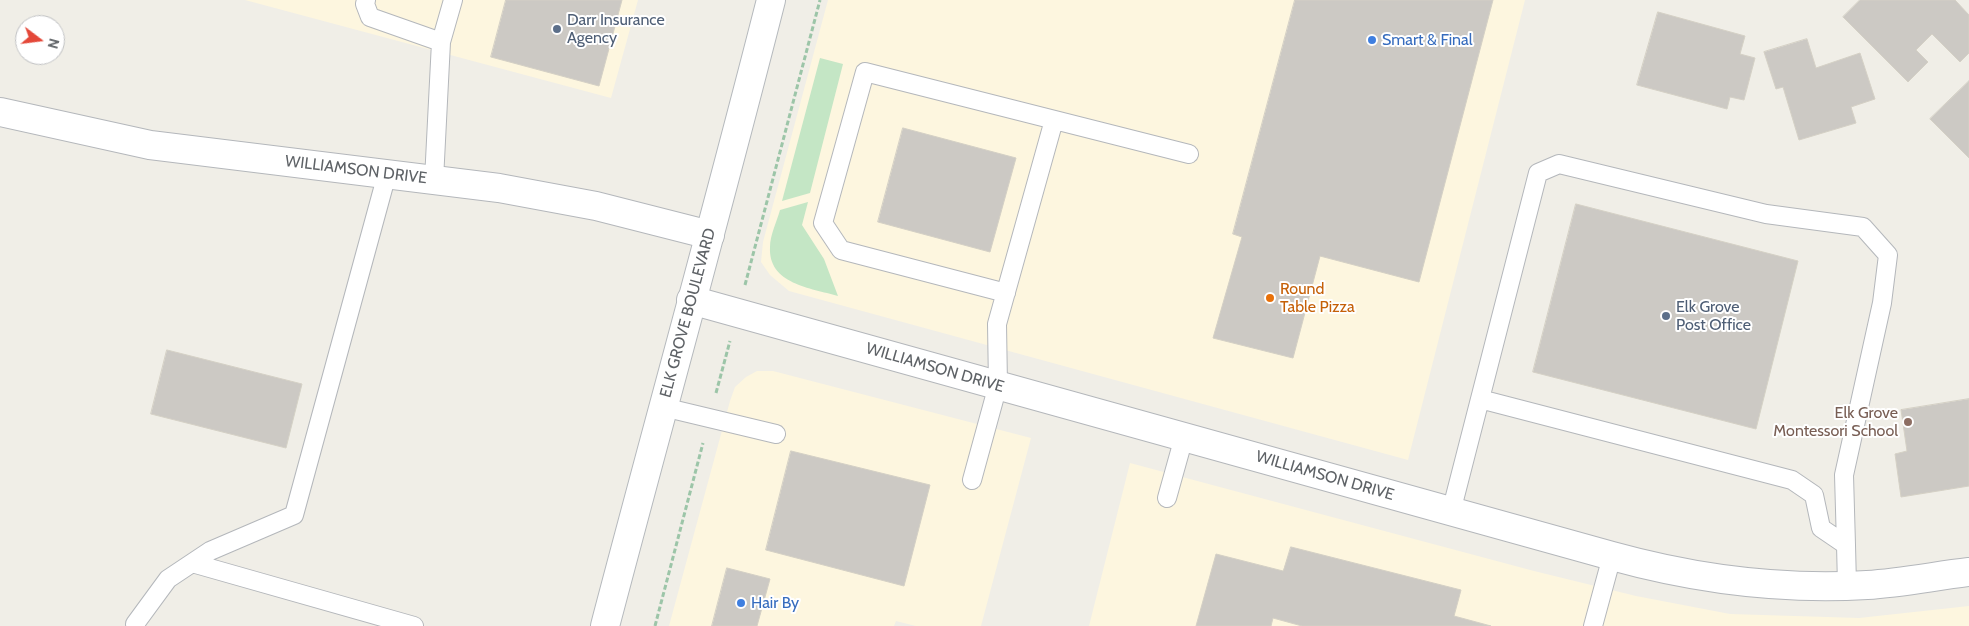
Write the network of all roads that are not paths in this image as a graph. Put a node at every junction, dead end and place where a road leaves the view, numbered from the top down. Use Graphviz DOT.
graph roads {
  1 [pos="366,0"];
  2 [pos="453,0"];
  3 [pos="771,0"];
  4 [pos="441,42"];
  5 [pos="0,112"];
  6 [pos="1054,120"];
  7 [pos="1190,154"];
  8 [pos="387,174"];
  9 [pos="434,180"];
  10 [pos="710,235"];
  11 [pos="1006,293"];
  12 [pos="691,300"];
  13 [pos="998,385"];
  14 [pos="1480,399"];
  15 [pos="662,407"];
  16 [pos="776,434"];
  17 [pos="1184,437"];
  18 [pos="972,480"];
  19 [pos="1167,498"];
  20 [pos="1451,512"];
  21 [pos="1846,545"];
  22 [pos="1612,556"];
  23 [pos="192,563"];
  24 [pos="1969,572"];
  25 [pos="1847,585"];
  26 [pos="136,624"];
  27 [pos="414,626"];
  28 [pos="605,626"];
  29 [pos="1593,626"];
  1 -- 4 [label="lane"];
  2 -- 4 [label="lane"];
  3 -- 10 [label="street, ELK GROVE BOULEVARD"];
  4 -- 9 [label="lane"];
  5 -- 8 [label="street, WILLIAMSON DRIVE"];
  6 -- 7 [label="lane"];
  6 -- 11 [label="lane"];
  6 -- 11 [label="lane"];
  8 -- 9 [label="street, WILLIAMSON DRIVE"];
  8 -- 23 [label="lane"];
  9 -- 10 [label="street, WILLIAMSON DRIVE"];
  10 -- 12 [label="street, ELK GROVE BOULEVARD"];
  11 -- 13 [label="lane"];
  12 -- 13 [label="street, WILLIAMSON DRIVE"];
  12 -- 15 [label="street, ELK GROVE BOULEVARD"];
  13 -- 17 [label="street, WILLIAMSON DRIVE"];
  13 -- 18 [label="lane"];
  14 -- 20 [label="lane"];
  14 -- 21 [label="lane"];
  14 -- 21 [label="lane"];
  15 -- 16 [label="lane"];
  15 -- 28 [label="street, ELK GROVE BOULEVARD"];
  17 -- 19 [label="lane"];
  17 -- 20 [label="street, WILLIAMSON DRIVE"];
  20 -- 22 [label="street, WILLIAMSON DRIVE"];
  21 -- 25 [label="lane"];
  22 -- 25 [label="street, WILLIAMSON DRIVE"];
  22 -- 29 [label="lane"];
  23 -- 26 [label="lane"];
  23 -- 27 [label="lane"];
  24 -- 25 [label="street, WILLIAMSON DRIVE"];
}
